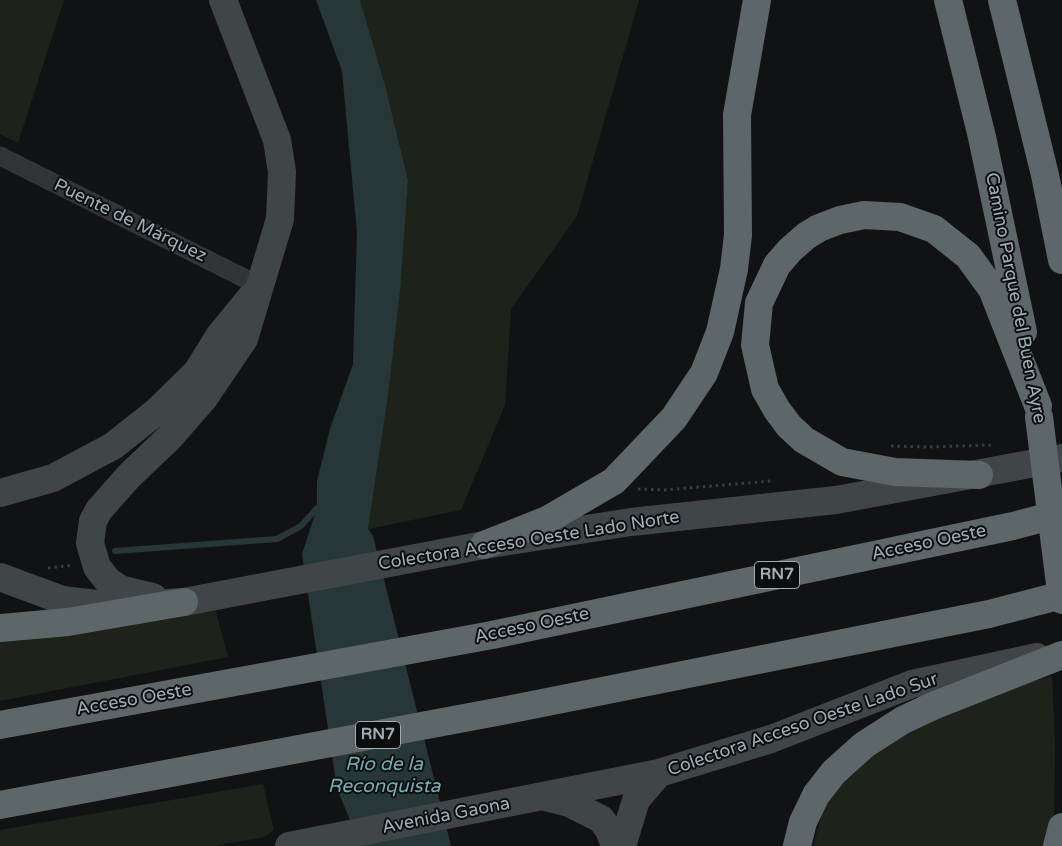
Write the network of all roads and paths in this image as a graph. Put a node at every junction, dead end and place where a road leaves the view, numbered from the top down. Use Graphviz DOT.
graph roads {
  1 [pos="223,0"];
  2 [pos="757,0"];
  3 [pos="948,0"];
  4 [pos="1002,0"];
  5 [pos="0,156"];
  6 [pos="1062,260"];
  7 [pos="260,286"];
  8 [pos="1039,412"];
  9 [pos="887,445"];
  10 [pos="1002,445"];
  11 [pos="1062,458"];
  12 [pos="979,475"];
  13 [pos="614,481"];
  14 [pos="779,481"];
  15 [pos="0,493"];
  16 [pos="1062,513"];
  17 [pos="484,545"];
  18 [pos="0,578"];
  19 [pos="1062,595"];
  20 [pos="1062,600"];
  21 [pos="184,602"];
  22 [pos="0,628"];
  23 [pos="1062,653"];
  24 [pos="0,725"];
  25 [pos="659,773"];
  26 [pos="534,799"];
  27 [pos="0,805"];
  28 [pos="1062,827"];
  29 [pos="289,846"];
  30 [pos="615,846"];
  31 [pos="622,846"];
  32 [pos="798,846"];
  33 [pos="1058,846"];
  1 -- 7 [label="street"];
  2 -- 13 [label="highway"];
  3 -- 8 [label="highway, Camino Parque del Buen Ayre"];
  4 -- 6 [label="highway"];
  5 -- 7 [label="street, Puente de Márquez"];
  7 -- 15 [label="street"];
  7 -- 21 [label="street"];
  8 -- 12 [label="highway"];
  8 -- 20 [label="highway, Camino Parque del Buen Ayre, bridge"];
  9 -- 10 [label="path"];
  11 -- 12 [label="street, Colectora Acceso Oeste Lado Norte"];
  12 -- 17 [label="street, Colectora Acceso Oeste Lado Norte"];
  13 -- 14 [label="path"];
  13 -- 17 [label="highway"];
  16 -- 24 [label="highway, Acceso Oeste / RN7"];
  17 -- 21 [label="street, Colectora Acceso Oeste Lado Norte"];
  18 -- 21 [label="street, Colectora Acceso Oeste Lado Norte"];
  19 -- 27 [label="highway, RN7"];
  21 -- 22 [label="highway"];
  23 -- 25 [label="street, Colectora Acceso Oeste Lado Sur"];
  23 -- 32 [label="highway"];
  25 -- 26 [label="street, Colectora Acceso Oeste Lado Sur"];
  25 -- 31 [label="street"];
  26 -- 29 [label="street, Avenida Gaona"];
  26 -- 30 [label="street"];
  28 -- 33 [label="highway"];
}
